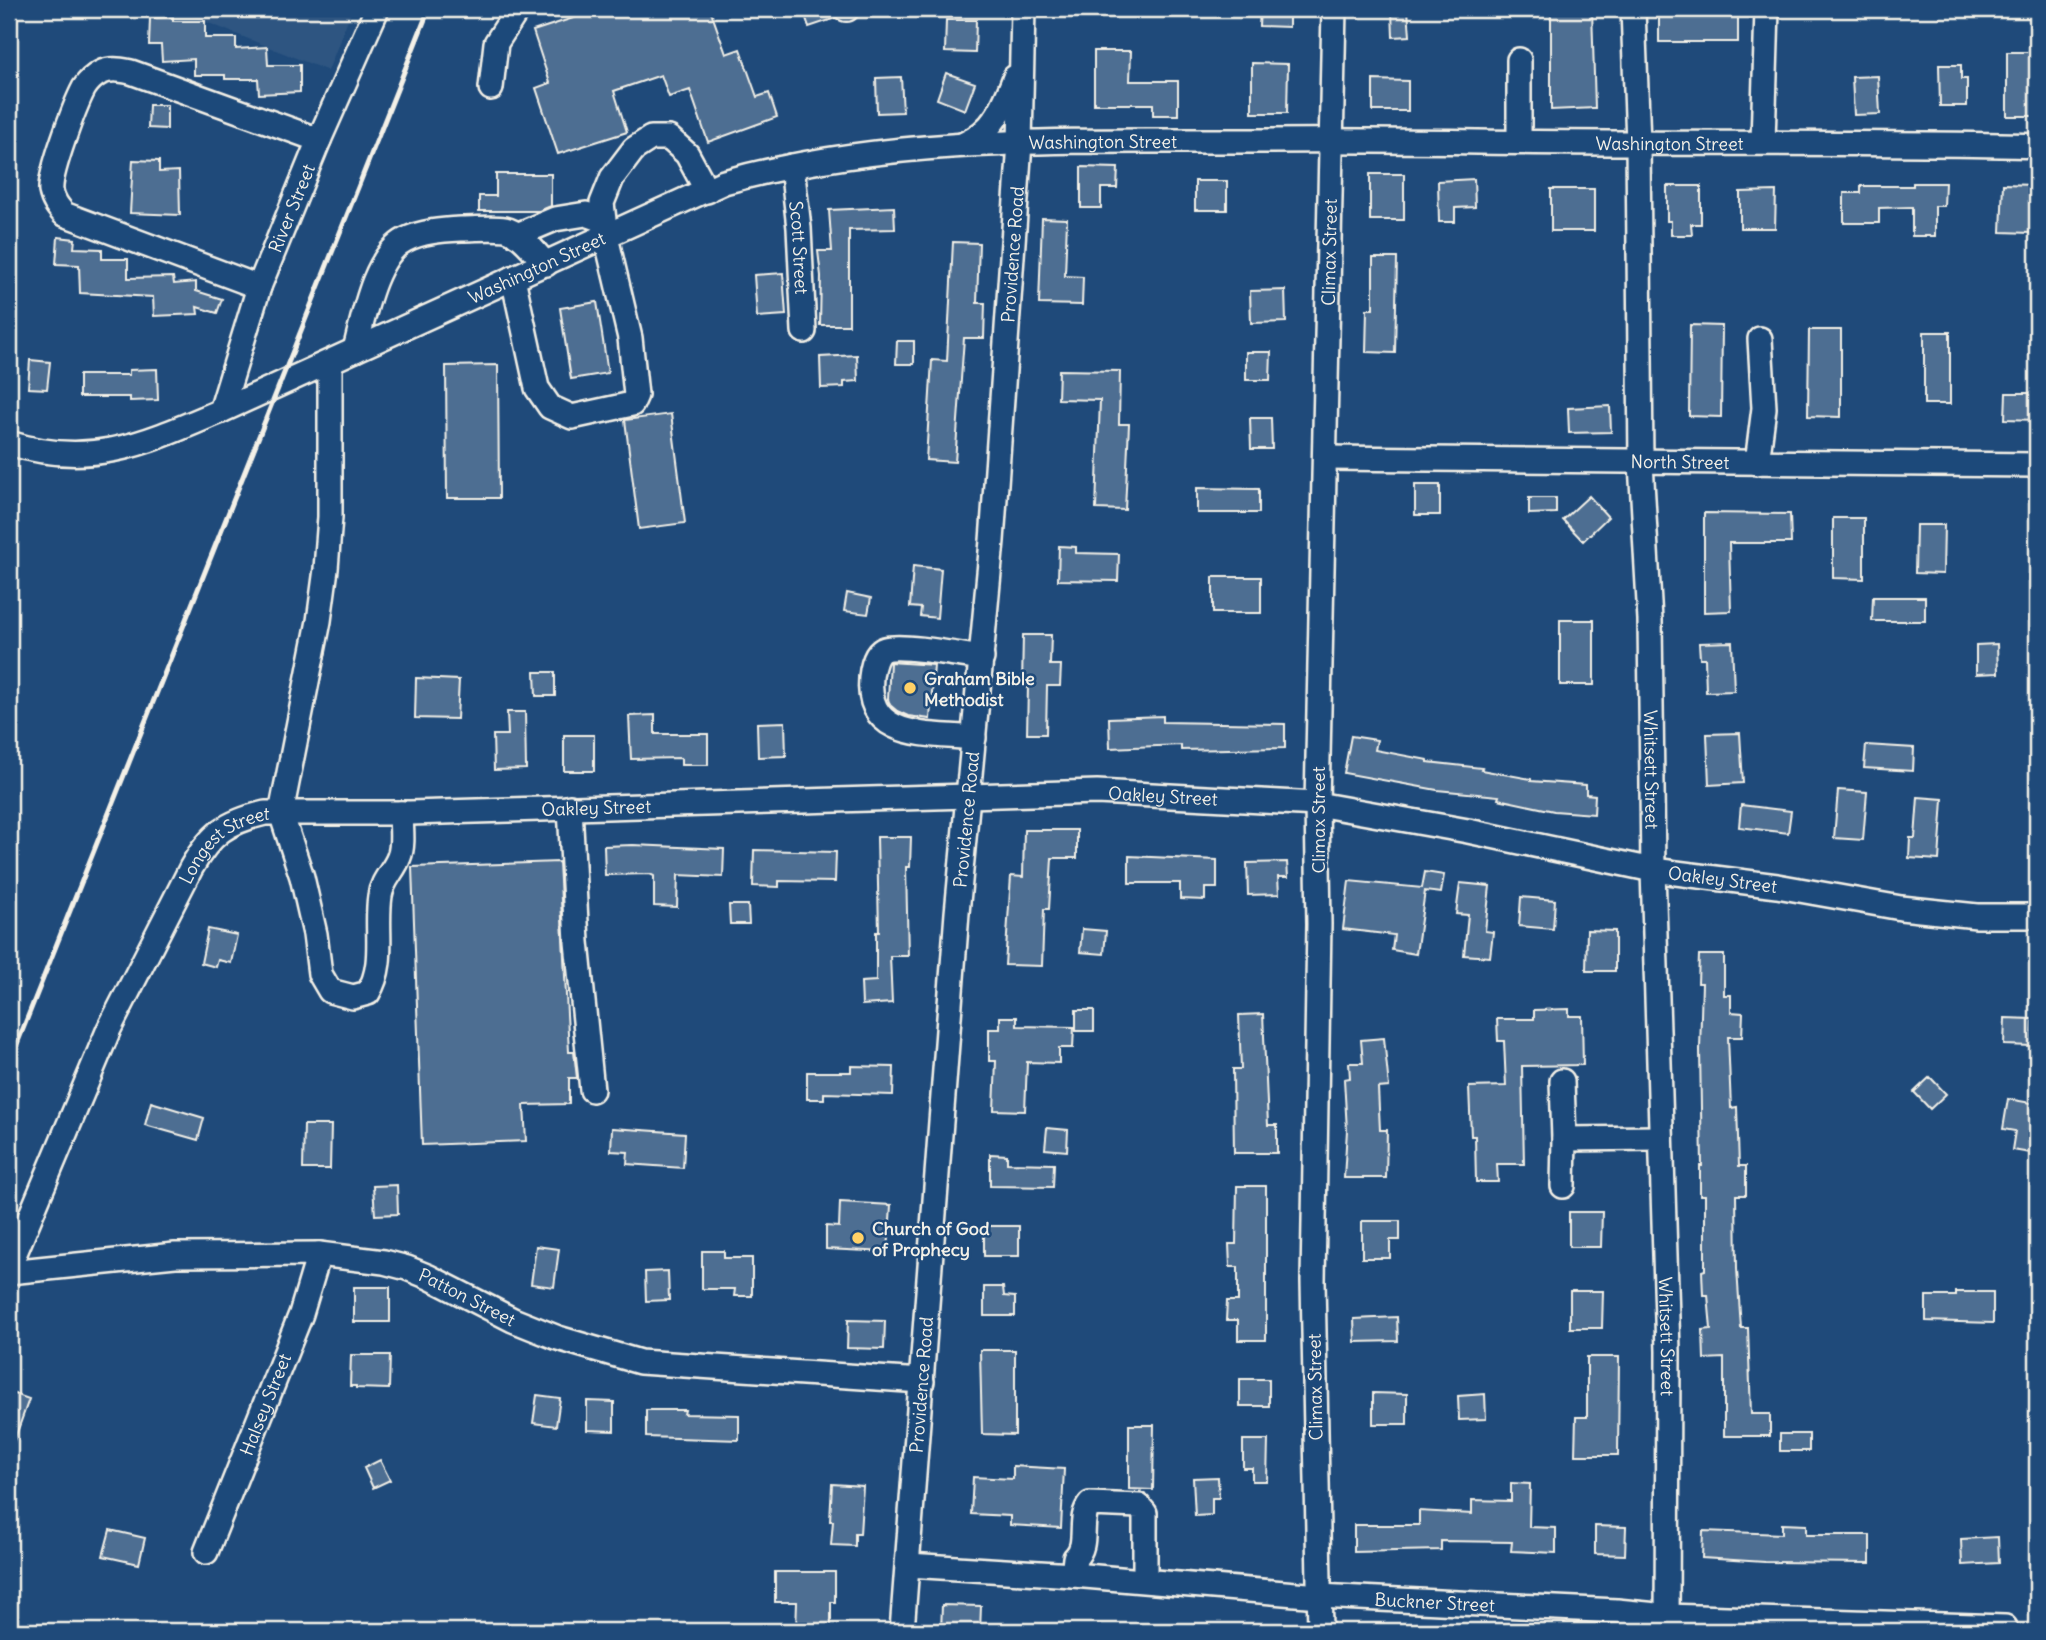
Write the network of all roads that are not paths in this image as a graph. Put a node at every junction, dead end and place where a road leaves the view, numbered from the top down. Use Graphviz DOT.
graph roads {
  1 [pos="377,9"];
  2 [pos="518,9"];
  3 [pos="1023,9"];
  4 [pos="1334,9"];
  5 [pos="1633,9"];
  6 [pos="1767,9"];
  7 [pos="1519,60"];
  8 [pos="1020,64"];
  9 [pos="491,88"];
  10 [pos="319,140"];
  11 [pos="1331,140"];
  12 [pos="1519,142"];
  13 [pos="1763,142"];
  14 [pos="1020,143"];
  15 [pos="1638,143"];
  16 [pos="963,145"];
  17 [pos="2037,146"];
  18 [pos="792,166"];
  19 [pos="706,191"];
  20 [pos="604,229"];
  21 [pos="517,235"];
  22 [pos="546,264"];
  23 [pos="513,278"];
  24 [pos="259,287"];
  25 [pos="804,331"];
  26 [pos="1760,339"];
  27 [pos="355,350"];
  28 [pos="330,362"];
  29 [pos="221,411"];
  30 [pos="9,443"];
  31 [pos="1325,458"];
  32 [pos="1641,463"];
  33 [pos="1757,463"];
  34 [pos="2037,465"];
  35 [pos="982,658"];
  36 [pos="974,738"];
  37 [pos="969,795"];
  38 [pos="1317,804"];
  39 [pos="569,807"];
  40 [pos="281,813"];
  41 [pos="401,813"];
  42 [pos="1653,870"];
  43 [pos="2037,916"];
  44 [pos="1562,1081"];
  45 [pos="592,1090"];
  46 [pos="1661,1138"];
  47 [pos="1564,1139"];
  48 [pos="1563,1186"];
  49 [pos="319,1254"];
  50 [pos="9,1270"];
  51 [pos="922,1381"];
  52 [pos="206,1552"];
  53 [pos="908,1565"];
  54 [pos="1073,1575"];
  55 [pos="1145,1580"];
  56 [pos="1319,1596"];
  57 [pos="1667,1624"];
  58 [pos="2005,1627"];
  59 [pos="902,1631"];
  60 [pos="1320,1631"];
  1 -- 10 [label="street, River Street"];
  2 -- 9 [label="street"];
  3 -- 8 [label="street, Providence Road"];
  4 -- 11 [label="street, Climax Street"];
  5 -- 15 [label="street, Whitsett Street"];
  6 -- 13 [label="street"];
  7 -- 12 [label="street"];
  8 -- 14 [label="street, Providence Road"];
  8 -- 16 [label="street"];
  10 -- 24 [label="street, River Street"];
  10 -- 24 [label="street"];
  11 -- 12 [label="street, Washington Street"];
  11 -- 14 [label="street, Washington Street"];
  11 -- 31 [label="street, Climax Street"];
  12 -- 15 [label="street, Washington Street"];
  13 -- 15 [label="street, Washington Street"];
  13 -- 17 [label="street, Washington Street"];
  14 -- 16 [label="street, Washington Street"];
  14 -- 35 [label="street, Providence Road"];
  15 -- 32 [label="street, Whitsett Street"];
  16 -- 18 [label="street, Washington Street"];
  18 -- 19 [label="street, Washington Street"];
  18 -- 25 [label="street, Scott Street"];
  19 -- 20 [label="street, Washington Street"];
  19 -- 20 [label="street"];
  20 -- 21 [label="street"];
  20 -- 22 [label="street, Washington Street"];
  20 -- 23 [label="street"];
  21 -- 22 [label="street"];
  21 -- 27 [label="street"];
  22 -- 23 [label="street, Washington Street"];
  23 -- 27 [label="street, Washington Street"];
  24 -- 29 [label="street, River Street"];
  26 -- 33 [label="street"];
  27 -- 28 [label="street, Washington Street"];
  28 -- 29 [label="street, Washington Street"];
  28 -- 40 [label="street, Longest Street"];
  29 -- 30 [label="street, Washington Street"];
  31 -- 32 [label="street, North Street"];
  31 -- 38 [label="street, Climax Street"];
  32 -- 33 [label="street, North Street"];
  32 -- 42 [label="street, Whitsett Street"];
  33 -- 34 [label="street, North Street"];
  35 -- 36 [label="street, Providence Road"];
  35 -- 36 [label="street"];
  36 -- 37 [label="street, Providence Road"];
  37 -- 38 [label="street, Oakley Street"];
  37 -- 39 [label="street, Oakley Street"];
  37 -- 51 [label="street, Providence Road"];
  38 -- 42 [label="street, Oakley Street"];
  38 -- 56 [label="street, Climax Street"];
  39 -- 41 [label="street, Oakley Street"];
  39 -- 45 [label="street"];
  40 -- 41 [label="street, Oakley Street"];
  40 -- 41 [label="street"];
  40 -- 50 [label="street, Longest Street"];
  42 -- 43 [label="street, Oakley Street"];
  42 -- 46 [label="street, Whitsett Street"];
  44 -- 47 [label="street"];
  46 -- 47 [label="street"];
  46 -- 57 [label="street, Whitsett Street"];
  47 -- 48 [label="street"];
  49 -- 50 [label="street, Patton Street"];
  49 -- 51 [label="street, Patton Street"];
  49 -- 52 [label="street, Halsey Street"];
  51 -- 53 [label="street, Providence Road"];
  53 -- 54 [label="street, Buckner Street"];
  53 -- 59 [label="street, Providence Road"];
  54 -- 55 [label="street, Buckner Street"];
  54 -- 55 [label="street"];
  55 -- 56 [label="street, Buckner Street"];
  56 -- 57 [label="street, Buckner Street"];
  56 -- 60 [label="street, Climax Street"];
  57 -- 58 [label="street, Buckner Street"];
}
